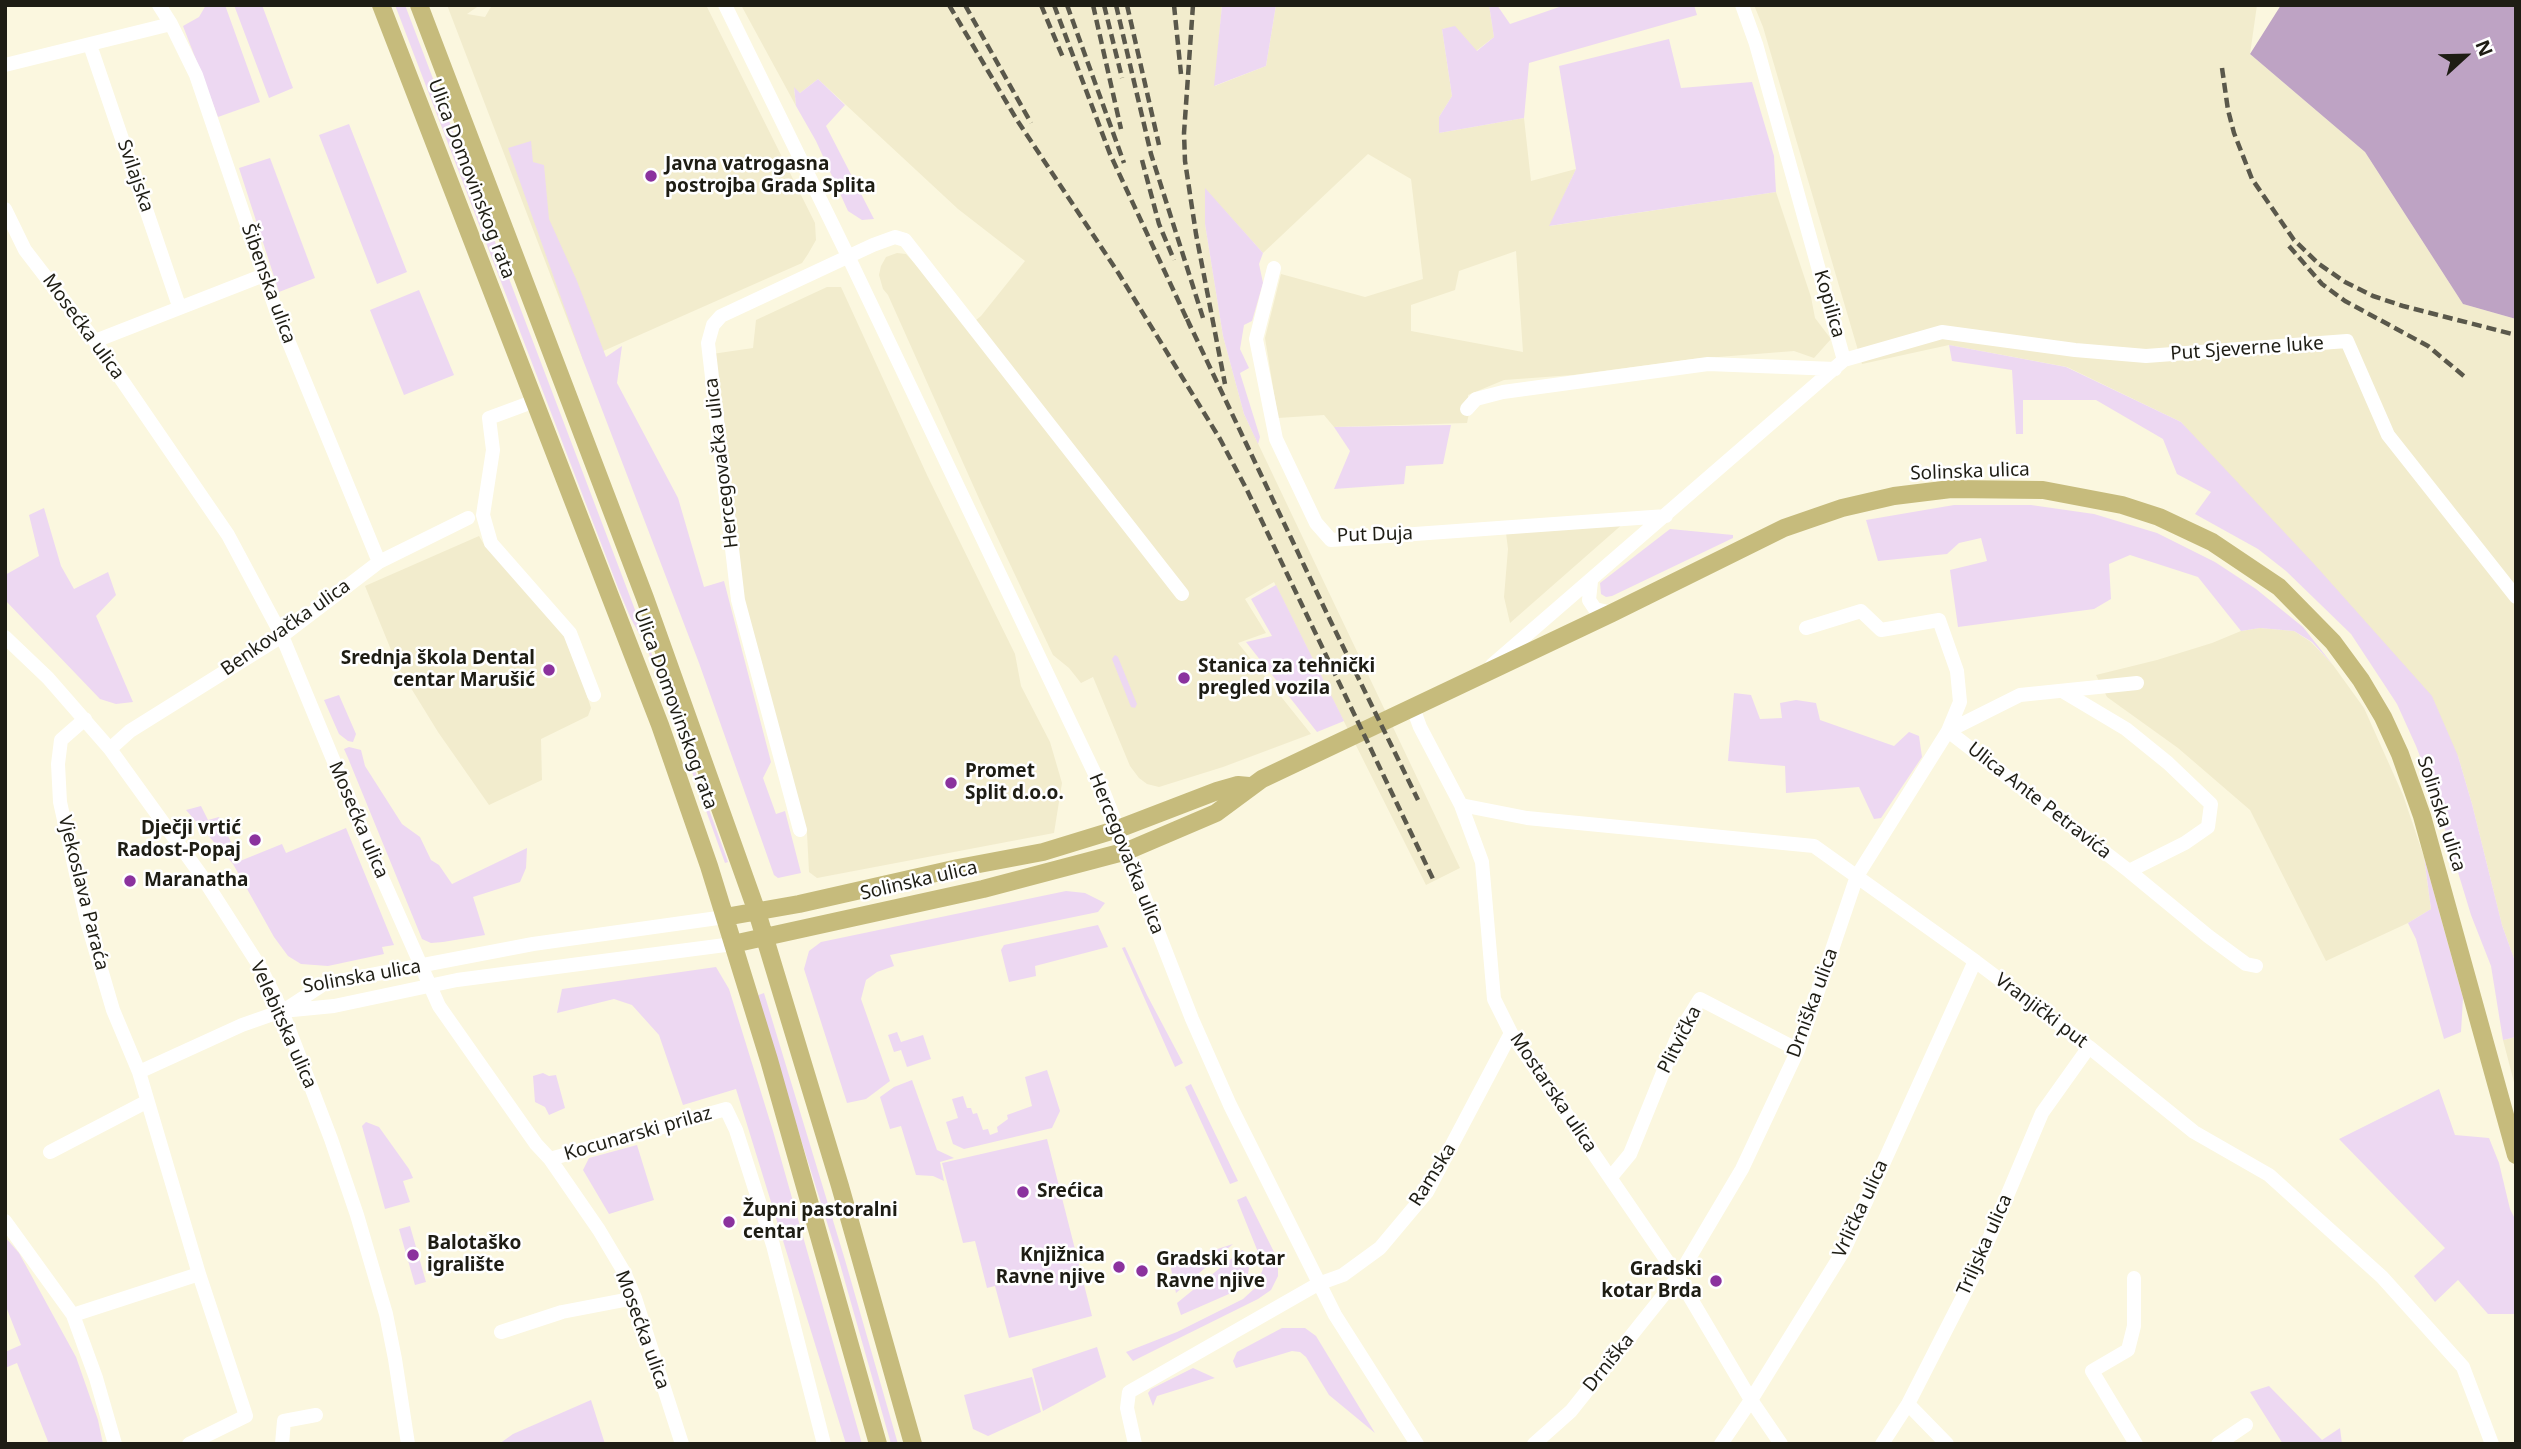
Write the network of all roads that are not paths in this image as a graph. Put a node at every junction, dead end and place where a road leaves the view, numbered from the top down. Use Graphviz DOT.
graph roads {
  1 [pos="159,5"];
  2 [pos="381,5"];
  3 [pos="419,5"];
  4 [pos="725,5"];
  5 [pos="1742,5"];
  6 [pos="171,24"];
  7 [pos="90,45"];
  8 [pos="5,65"];
  9 [pos="5,209"];
  10 [pos="848,256"];
  11 [pos="1274,268"];
  12 [pos="264,275"];
  13 [pos="179,306"];
  14 [pos="95,341"];
  15 [pos="1840,364"];
  16 [pos="535,401"];
  17 [pos="1467,409"];
  18 [pos="1666,516"];
  19 [pos="468,519"];
  20 [pos="379,562"];
  21 [pos="1591,581"];
  22 [pos="1182,594"];
  23 [pos="2516,597"];
  24 [pos="1612,613"];
  25 [pos="1806,628"];
  26 [pos="282,636"];
  27 [pos="5,637"];
  28 [pos="1479,676"];
  29 [pos="2137,683"];
  30 [pos="2064,692"];
  31 [pos="594,695"];
  32 [pos="1405,711"];
  33 [pos="85,719"];
  34 [pos="1948,731"];
  35 [pos="110,749"];
  36 [pos="1249,786"];
  37 [pos="1461,805"];
  38 [pos="1118,828"];
  39 [pos="800,830"];
  40 [pos="1127,851"];
  41 [pos="2129,871"];
  42 [pos="1857,876"];
  43 [pos="757,912"];
  44 [pos="724,917"];
  45 [pos="765,936"];
  46 [pos="733,944"];
  47 [pos="1975,961"];
  48 [pos="2256,966"];
  49 [pos="282,1011"];
  50 [pos="1511,1033"];
  51 [pos="2089,1047"];
  52 [pos="1798,1050"];
  53 [pos="139,1072"];
  54 [pos="146,1102"];
  55 [pos="50,1152"];
  56 [pos="2516,1155"];
  57 [pos="550,1159"];
  58 [pos="1611,1177"];
  59 [pos="5,1221"];
  60 [pos="199,1275"];
  61 [pos="1678,1277"];
  62 [pos="2134,1278"];
  63 [pos="1318,1284"];
  64 [pos="635,1298"];
  65 [pos="73,1315"];
  66 [pos="500,1332"];
  67 [pos="1751,1400"];
  68 [pos="1908,1404"];
  69 [pos="316,1415"];
  70 [pos="2246,1425"];
  71 [pos="116,1444"];
  72 [pos="189,1444"];
  73 [pos="282,1444"];
  74 [pos="408,1444"];
  75 [pos="682,1444"];
  76 [pos="824,1444"];
  77 [pos="878,1444"];
  78 [pos="913,1444"];
  79 [pos="1135,1444"];
  80 [pos="1417,1444"];
  81 [pos="1534,1444"];
  82 [pos="1721,1444"];
  83 [pos="1781,1444"];
  84 [pos="1882,1444"];
  85 [pos="1947,1444"];
  86 [pos="2136,1444"];
  87 [pos="2218,1444"];
  88 [pos="2492,1444"];
  1 -- 6 [label="street, Šibenska ulica"];
  2 -- 16 [label="main road, Ulica Domovinskog rata"];
  3 -- 43 [label="main road, Ulica Domovinskog rata"];
  4 -- 10 [label="street, Hercegovačka ulica"];
  5 -- 15 [label="street, Kopilica"];
  6 -- 7 [label="street"];
  6 -- 12 [label="street, Šibenska ulica"];
  7 -- 8 [label="street"];
  7 -- 13 [label="street, Svilajska"];
  9 -- 14 [label="street, Mosećka ulica"];
  10 -- 22 [label="street, Hercegovačka ulica"];
  10 -- 38 [label="street, Hercegovačka ulica"];
  10 -- 39 [label="street, Hercegovačka ulica"];
  11 -- 18 [label="street, Put Duja"];
  12 -- 13 [label="street"];
  12 -- 20 [label="street, Šibenska ulica"];
  13 -- 14 [label="street"];
  14 -- 26 [label="street, Mosećka ulica"];
  15 -- 17 [label="street"];
  15 -- 18 [label="street"];
  15 -- 23 [label="street, Put Sjeverne luke"];
  16 -- 31 [label="street"];
  16 -- 44 [label="main road, Ulica Domovinskog rata"];
  18 -- 21 [label="street"];
  19 -- 20 [label="street, Benkovačka ulica"];
  20 -- 26 [label="street, Benkovačka ulica"];
  21 -- 24 [label="street"];
  21 -- 28 [label="street"];
  24 -- 28 [label="main road, Solinska ulica"];
  24 -- 56 [label="main road, Solinska ulica"];
  25 -- 34 [label="street, Ulica Ante Petravića"];
  26 -- 35 [label="street, Benkovačka ulica"];
  26 -- 57 [label="street, Mosećka ulica"];
  27 -- 33 [label="street, Velebitska ulica"];
  28 -- 32 [label="main road, Solinska ulica"];
  29 -- 30 [label="street, Ulica Ante Petravića"];
  30 -- 34 [label="street, Ulica Ante Petravića"];
  30 -- 41 [label="street, Ulica Ante Petravića"];
  32 -- 36 [label="main road, Solinska ulica"];
  32 -- 37 [label="street, Mostarska ulica"];
  33 -- 35 [label="street, Velebitska ulica"];
  33 -- 53 [label="street, Vjekoslava Paraća"];
  34 -- 41 [label="street, Ulica Ante Petravića"];
  34 -- 42 [label="street, Drniška ulica"];
  35 -- 49 [label="street, Velebitska ulica"];
  36 -- 38 [label="main road, Solinska ulica"];
  36 -- 40 [label="main road, Solinska ulica"];
  37 -- 42 [label="street, Vranjički put"];
  37 -- 50 [label="street, Mostarska ulica"];
  38 -- 40 [label="street, Hercegovačka ulica"];
  38 -- 43 [label="main road, Solinska ulica"];
  40 -- 45 [label="main road, Solinska ulica"];
  40 -- 63 [label="street, Hercegovačka ulica"];
  41 -- 48 [label="street, Ulica Ante Petravića"];
  42 -- 47 [label="street, Vranjički put"];
  42 -- 52 [label="street, Drniška ulica"];
  43 -- 44 [label="main road, Solinska ulica"];
  43 -- 45 [label="main road, Ulica Domovinskog rata"];
  44 -- 46 [label="main road, Ulica Domovinskog rata"];
  44 -- 49 [label="street, Solinska ulica"];
  45 -- 46 [label="main road, Solinska ulica"];
  45 -- 78 [label="main road, Ulica Domovinskog rata"];
  46 -- 49 [label="street, Solinska ulica"];
  46 -- 77 [label="main road, Ulica Domovinskog rata"];
  47 -- 51 [label="street, Vranjički put"];
  47 -- 67 [label="street, Vrlička ulica"];
  49 -- 53 [label="street"];
  49 -- 74 [label="street, Velebitska ulica"];
  50 -- 58 [label="street, Mostarska ulica"];
  50 -- 63 [label="street, Ramska"];
  51 -- 68 [label="street, Triljska ulica"];
  51 -- 88 [label="street, Vranjički put"];
  52 -- 58 [label="street, Plitvička"];
  52 -- 61 [label="street, Drniška ulica"];
  53 -- 54 [label="street, Vjekoslava Paraća"];
  54 -- 55 [label="street"];
  54 -- 60 [label="street, Vjekoslava Paraća"];
  57 -- 64 [label="street, Mosećka ulica"];
  57 -- 76 [label="street, Kocunarski prilaz"];
  58 -- 61 [label="street, Mostarska ulica"];
  59 -- 65 [label="street"];
  60 -- 65 [label="street"];
  60 -- 72 [label="street, Vjekoslava Paraća"];
  61 -- 67 [label="street, Mostarska ulica"];
  61 -- 81 [label="street, Drniška"];
  62 -- 86 [label="street"];
  63 -- 79 [label="street, Ramska"];
  63 -- 80 [label="street, Hercegovačka ulica"];
  64 -- 66 [label="street"];
  64 -- 75 [label="street, Mosećka ulica"];
  65 -- 71 [label="street"];
  67 -- 82 [label="street, Vrlička ulica"];
  67 -- 83 [label="street, Mostarska ulica"];
  68 -- 84 [label="street, Triljska ulica"];
  68 -- 85 [label="street"];
  69 -- 73 [label="street"];
  70 -- 87 [label="street"];
}
